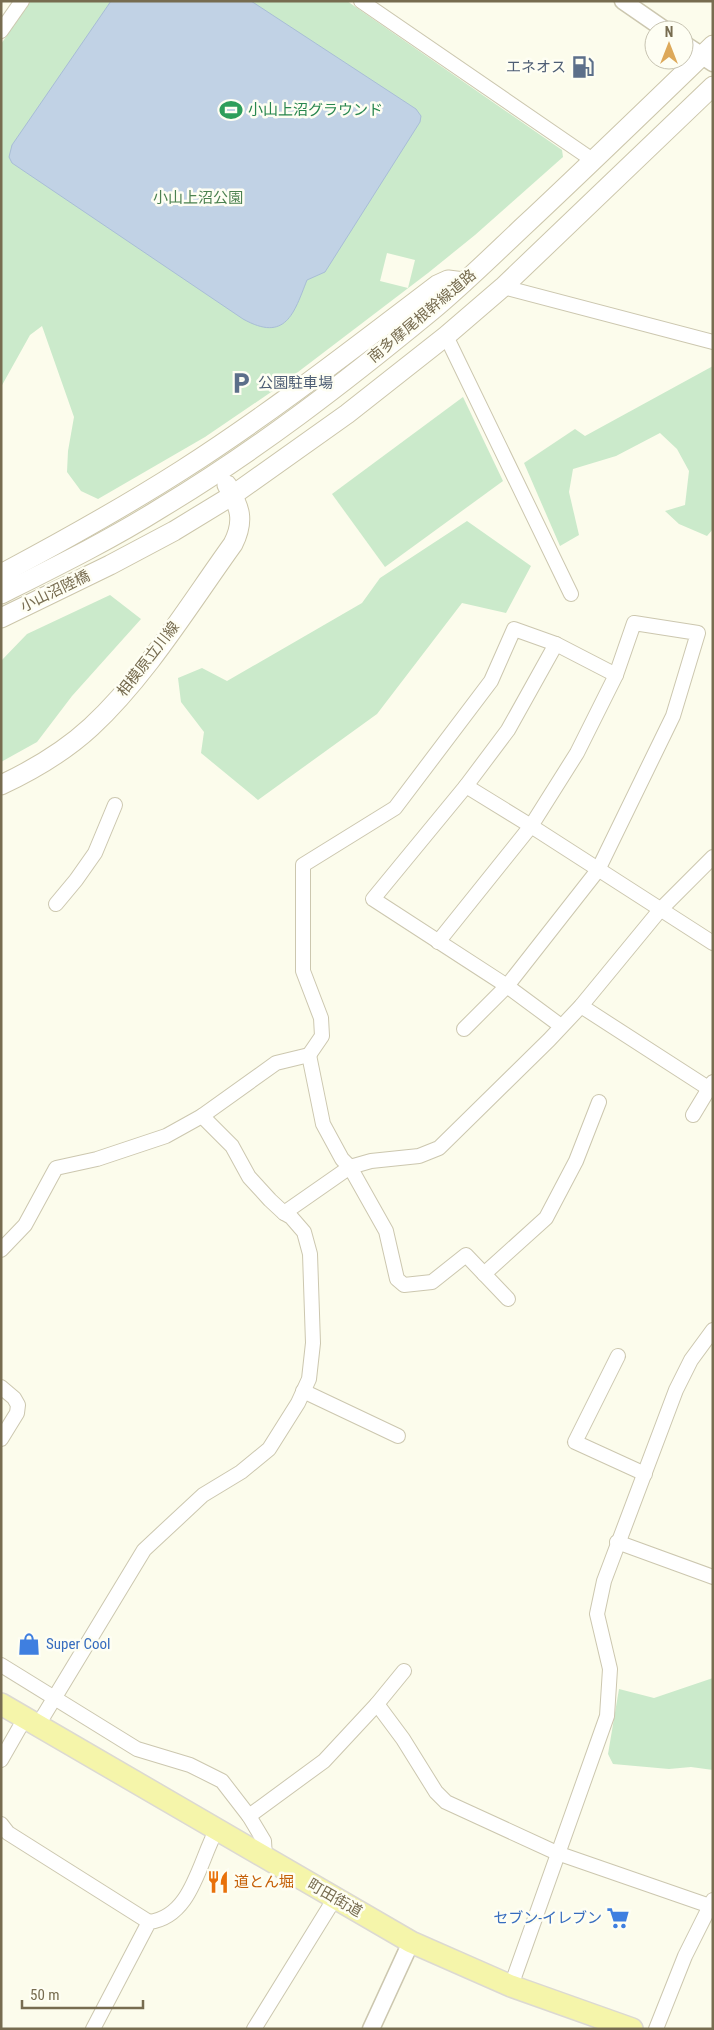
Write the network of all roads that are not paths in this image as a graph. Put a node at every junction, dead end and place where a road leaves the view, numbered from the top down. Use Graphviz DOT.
graph roads {
  1 [pos="22,1"];
  2 [pos="361,1"];
  3 [pos="623,1"];
  4 [pos="651,20"];
  5 [pos="1,31"];
  6 [pos="694,48"];
  7 [pos="709,54"];
  8 [pos="713,86"];
  9 [pos="594,161"];
  10 [pos="464,282"];
  11 [pos="504,287"];
  12 [pos="446,336"];
  13 [pos="713,342"];
  14 [pos="218,472"];
  15 [pos="233,495"];
  16 [pos="98,544"];
  17 [pos="110,565"];
  18 [pos="1,574"];
  19 [pos="1,594"];
  20 [pos="571,594"];
  21 [pos="1,618"];
  22 [pos="556,644"];
  23 [pos="616,675"];
  24 [pos="1,785"];
  25 [pos="466,786"];
  26 [pos="115,805"];
  27 [pos="531,826"];
  28 [pos="713,857"];
  29 [pos="598,870"];
  30 [pos="56,904"];
  31 [pos="660,910"];
  32 [pos="438,942"];
  33 [pos="713,943"];
  34 [pos="507,986"];
  35 [pos="581,1006"];
  36 [pos="560,1026"];
  37 [pos="464,1028"];
  38 [pos="309,1055"];
  39 [pos="711,1085"];
  40 [pos="599,1102"];
  41 [pos="693,1115"];
  42 [pos="202,1116"];
  43 [pos="350,1168"];
  44 [pos="284,1213"];
  45 [pos="1,1250"];
  46 [pos="484,1274"];
  47 [pos="508,1299"];
  48 [pos="713,1330"];
  49 [pos="618,1356"];
  50 [pos="1,1387"];
  51 [pos="303,1391"];
  52 [pos="398,1436"];
  53 [pos="1,1439"];
  54 [pos="645,1474"];
  55 [pos="617,1542"];
  56 [pos="713,1577"];
  57 [pos="1,1665"];
  58 [pos="404,1671"];
  59 [pos="54,1697"];
  60 [pos="1,1704"];
  61 [pos="377,1704"];
  62 [pos="31,1722"];
  63 [pos="1,1760"];
  64 [pos="249,1816"];
  65 [pos="1,1824"];
  66 [pos="217,1829"];
  67 [pos="557,1853"];
  68 [pos="265,1857"];
  69 [pos="334,1898"];
  70 [pos="712,1903"];
  71 [pos="149,1922"];
  72 [pos="411,1942"];
  73 [pos="511,1986"];
  74 [pos="93,2029"];
  75 [pos="254,2029"];
  76 [pos="371,2029"];
  77 [pos="632,2029"];
  78 [pos="656,2029"];
  1 -- 5 [label="street"];
  2 -- 9 [label="street"];
  3 -- 4 [label="street"];
  6 -- 7 [label="street"];
  7 -- 9 [label="main road, 南多摩尾根幹線道路"];
  8 -- 11 [label="main road, 南多摩尾根幹線道路"];
  9 -- 10 [label="main road, 南多摩尾根幹線道路"];
  10 -- 14 [label="main road, 南多摩尾根幹線道路"];
  10 -- 18 [label="main road"];
  11 -- 12 [label="main road, 南多摩尾根幹線道路"];
  11 -- 13 [label="street"];
  12 -- 15 [label="main road, 南多摩尾根幹線道路"];
  12 -- 20 [label="street"];
  14 -- 15 [label="main road, 相模原立川線"];
  14 -- 16 [label="main road, 南多摩尾根幹線道路"];
  15 -- 17 [label="main road, 南多摩尾根幹線道路"];
  15 -- 24 [label="main road, 相模原立川線"];
  16 -- 19 [label="main road, 小山沼陸橋"];
  17 -- 21 [label="main road, 小山沼陸橋"];
  22 -- 23 [label="street"];
  22 -- 25 [label="street"];
  22 -- 38 [label="street"];
  23 -- 27 [label="street"];
  23 -- 29 [label="street"];
  25 -- 27 [label="street"];
  25 -- 32 [label="street"];
  26 -- 30 [label="street"];
  27 -- 29 [label="street"];
  27 -- 32 [label="street"];
  28 -- 31 [label="street"];
  29 -- 31 [label="street"];
  29 -- 34 [label="street"];
  31 -- 33 [label="street"];
  31 -- 35 [label="street"];
  32 -- 34 [label="street"];
  34 -- 36 [label="street"];
  34 -- 37 [label="street"];
  35 -- 36 [label="street"];
  35 -- 39 [label="street"];
  36 -- 43 [label="street"];
  38 -- 42 [label="street"];
  38 -- 43 [label="street"];
  39 -- 41 [label="street"];
  40 -- 46 [label="street"];
  42 -- 44 [label="street"];
  42 -- 45 [label="street"];
  43 -- 44 [label="street"];
  43 -- 46 [label="street"];
  44 -- 51 [label="street"];
  46 -- 47 [label="street"];
  48 -- 54 [label="street"];
  49 -- 54 [label="street"];
  50 -- 53 [label="street"];
  51 -- 52 [label="street"];
  51 -- 59 [label="street"];
  54 -- 55 [label="street"];
  55 -- 56 [label="street"];
  55 -- 67 [label="street"];
  57 -- 59 [label="street"];
  58 -- 61 [label="street"];
  59 -- 62 [label="street"];
  59 -- 64 [label="street"];
  60 -- 62 [label="main road, 町田街道"];
  61 -- 64 [label="street"];
  61 -- 67 [label="street"];
  62 -- 63 [label="street"];
  62 -- 66 [label="main road, 町田街道"];
  64 -- 68 [label="street"];
  65 -- 71 [label="street"];
  66 -- 68 [label="main road, 町田街道"];
  66 -- 71 [label="street"];
  67 -- 70 [label="street"];
  67 -- 73 [label="street"];
  68 -- 69 [label="main road, 町田街道"];
  69 -- 72 [label="main road, 町田街道"];
  69 -- 75 [label="street"];
  70 -- 78 [label="street"];
  71 -- 74 [label="street"];
  72 -- 73 [label="main road, 町田街道"];
  72 -- 76 [label="street"];
  73 -- 77 [label="main road, 町田街道"];
}
